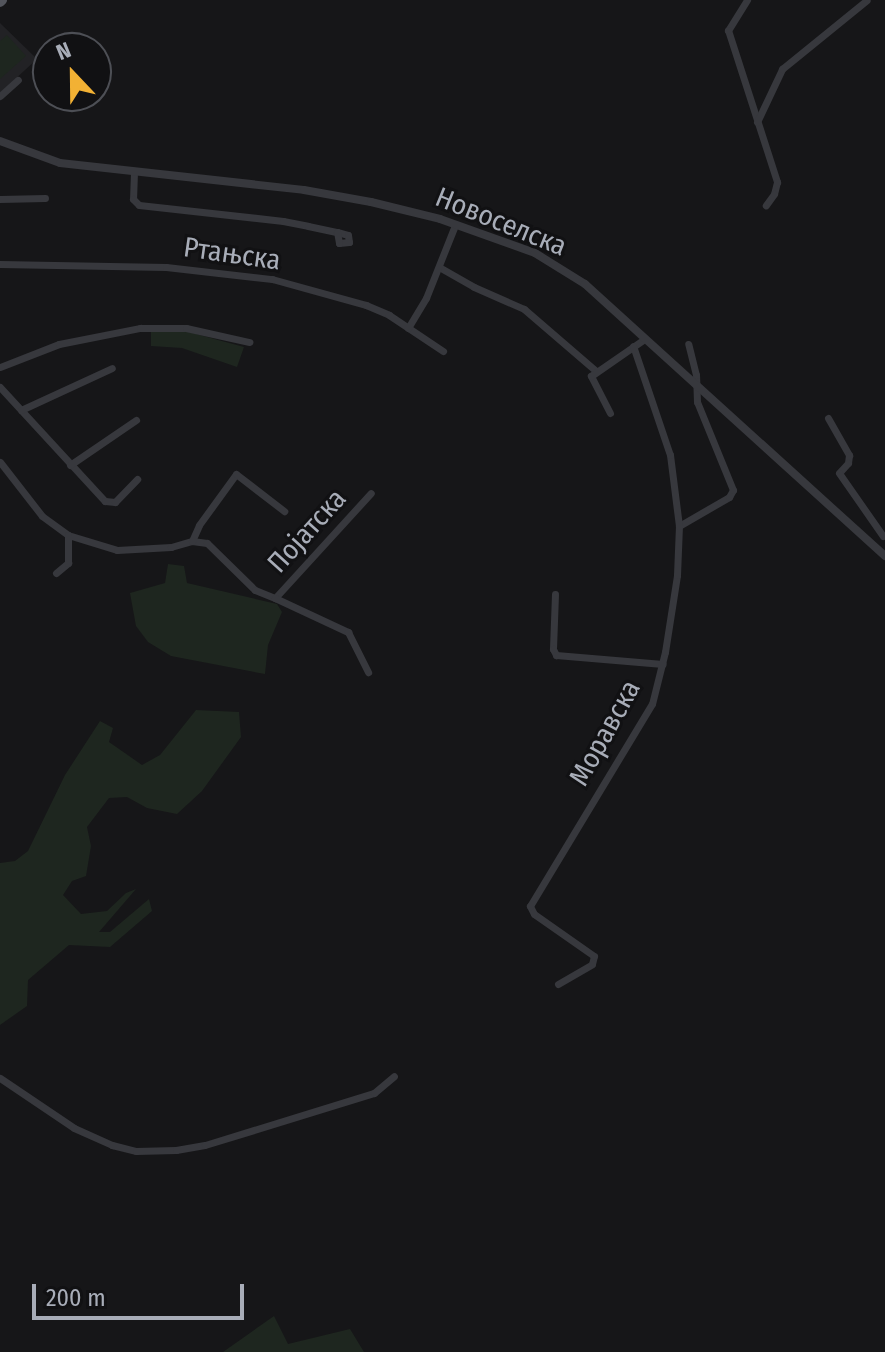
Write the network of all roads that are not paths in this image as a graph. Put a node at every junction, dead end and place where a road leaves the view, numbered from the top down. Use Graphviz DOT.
graph roads {
  1 [pos="747,0"];
  2 [pos="867,0"];
  3 [pos="18,80"];
  4 [pos="0,96"];
  5 [pos="757,122"];
  6 [pos="0,141"];
  7 [pos="134,172"];
  8 [pos="45,198"];
  9 [pos="0,199"];
  10 [pos="766,205"];
  11 [pos="455,225"];
  12 [pos="337,232"];
  13 [pos="0,264"];
  14 [pos="439,267"];
  15 [pos="408,328"];
  16 [pos="643,340"];
  17 [pos="249,342"];
  18 [pos="688,344"];
  19 [pos="633,346"];
  20 [pos="443,351"];
  21 [pos="0,367"];
  22 [pos="112,368"];
  23 [pos="595,370"];
  24 [pos="694,384"];
  25 [pos="0,387"];
  26 [pos="21,410"];
  27 [pos="610,413"];
  28 [pos="828,418"];
  29 [pos="136,420"];
  30 [pos="0,462"];
  31 [pos="70,465"];
  32 [pos="137,479"];
  33 [pos="371,493"];
  34 [pos="284,511"];
  35 [pos="679,526"];
  36 [pos="68,535"];
  37 [pos="884,536"];
  38 [pos="192,541"];
  39 [pos="871,544"];
  40 [pos="885,556"];
  41 [pos="56,573"];
  42 [pos="555,594"];
  43 [pos="275,598"];
  44 [pos="663,664"];
  45 [pos="368,672"];
  46 [pos="558,984"];
  47 [pos="394,1076"];
  48 [pos="0,1078"];
  1 -- 5 [label="street"];
  2 -- 5 [label="street"];
  3 -- 4 [label="street"];
  5 -- 10 [label="street"];
  6 -- 7 [label="street, Новоселска"];
  7 -- 11 [label="street, Новоселска"];
  7 -- 12 [label="street"];
  8 -- 9 [label="street"];
  11 -- 14 [label="street"];
  11 -- 16 [label="street, Новоселска"];
  13 -- 15 [label="street, Ртањска"];
  14 -- 15 [label="street"];
  14 -- 23 [label="street"];
  15 -- 20 [label="street, Ртањска"];
  16 -- 19 [label="street"];
  16 -- 24 [label="street, Новоселска"];
  17 -- 21 [label="street"];
  18 -- 24 [label="street"];
  19 -- 23 [label="street"];
  19 -- 35 [label="street, Моравска"];
  22 -- 26 [label="street"];
  23 -- 27 [label="street"];
  24 -- 35 [label="street"];
  24 -- 39 [label="street, Новоселска"];
  25 -- 26 [label="street"];
  26 -- 31 [label="street"];
  28 -- 37 [label="street"];
  29 -- 31 [label="street"];
  30 -- 36 [label="street"];
  31 -- 32 [label="street"];
  33 -- 43 [label="street, Појатска"];
  34 -- 38 [label="street"];
  35 -- 44 [label="street, Моравска"];
  36 -- 38 [label="street"];
  36 -- 41 [label="street"];
  37 -- 39 [label="street"];
  38 -- 43 [label="street, Појатска"];
  39 -- 40 [label="street, Новоселска"];
  42 -- 44 [label="street"];
  43 -- 45 [label="street, Појатска"];
  44 -- 46 [label="street, Моравска"];
  47 -- 48 [label="street"];
}
